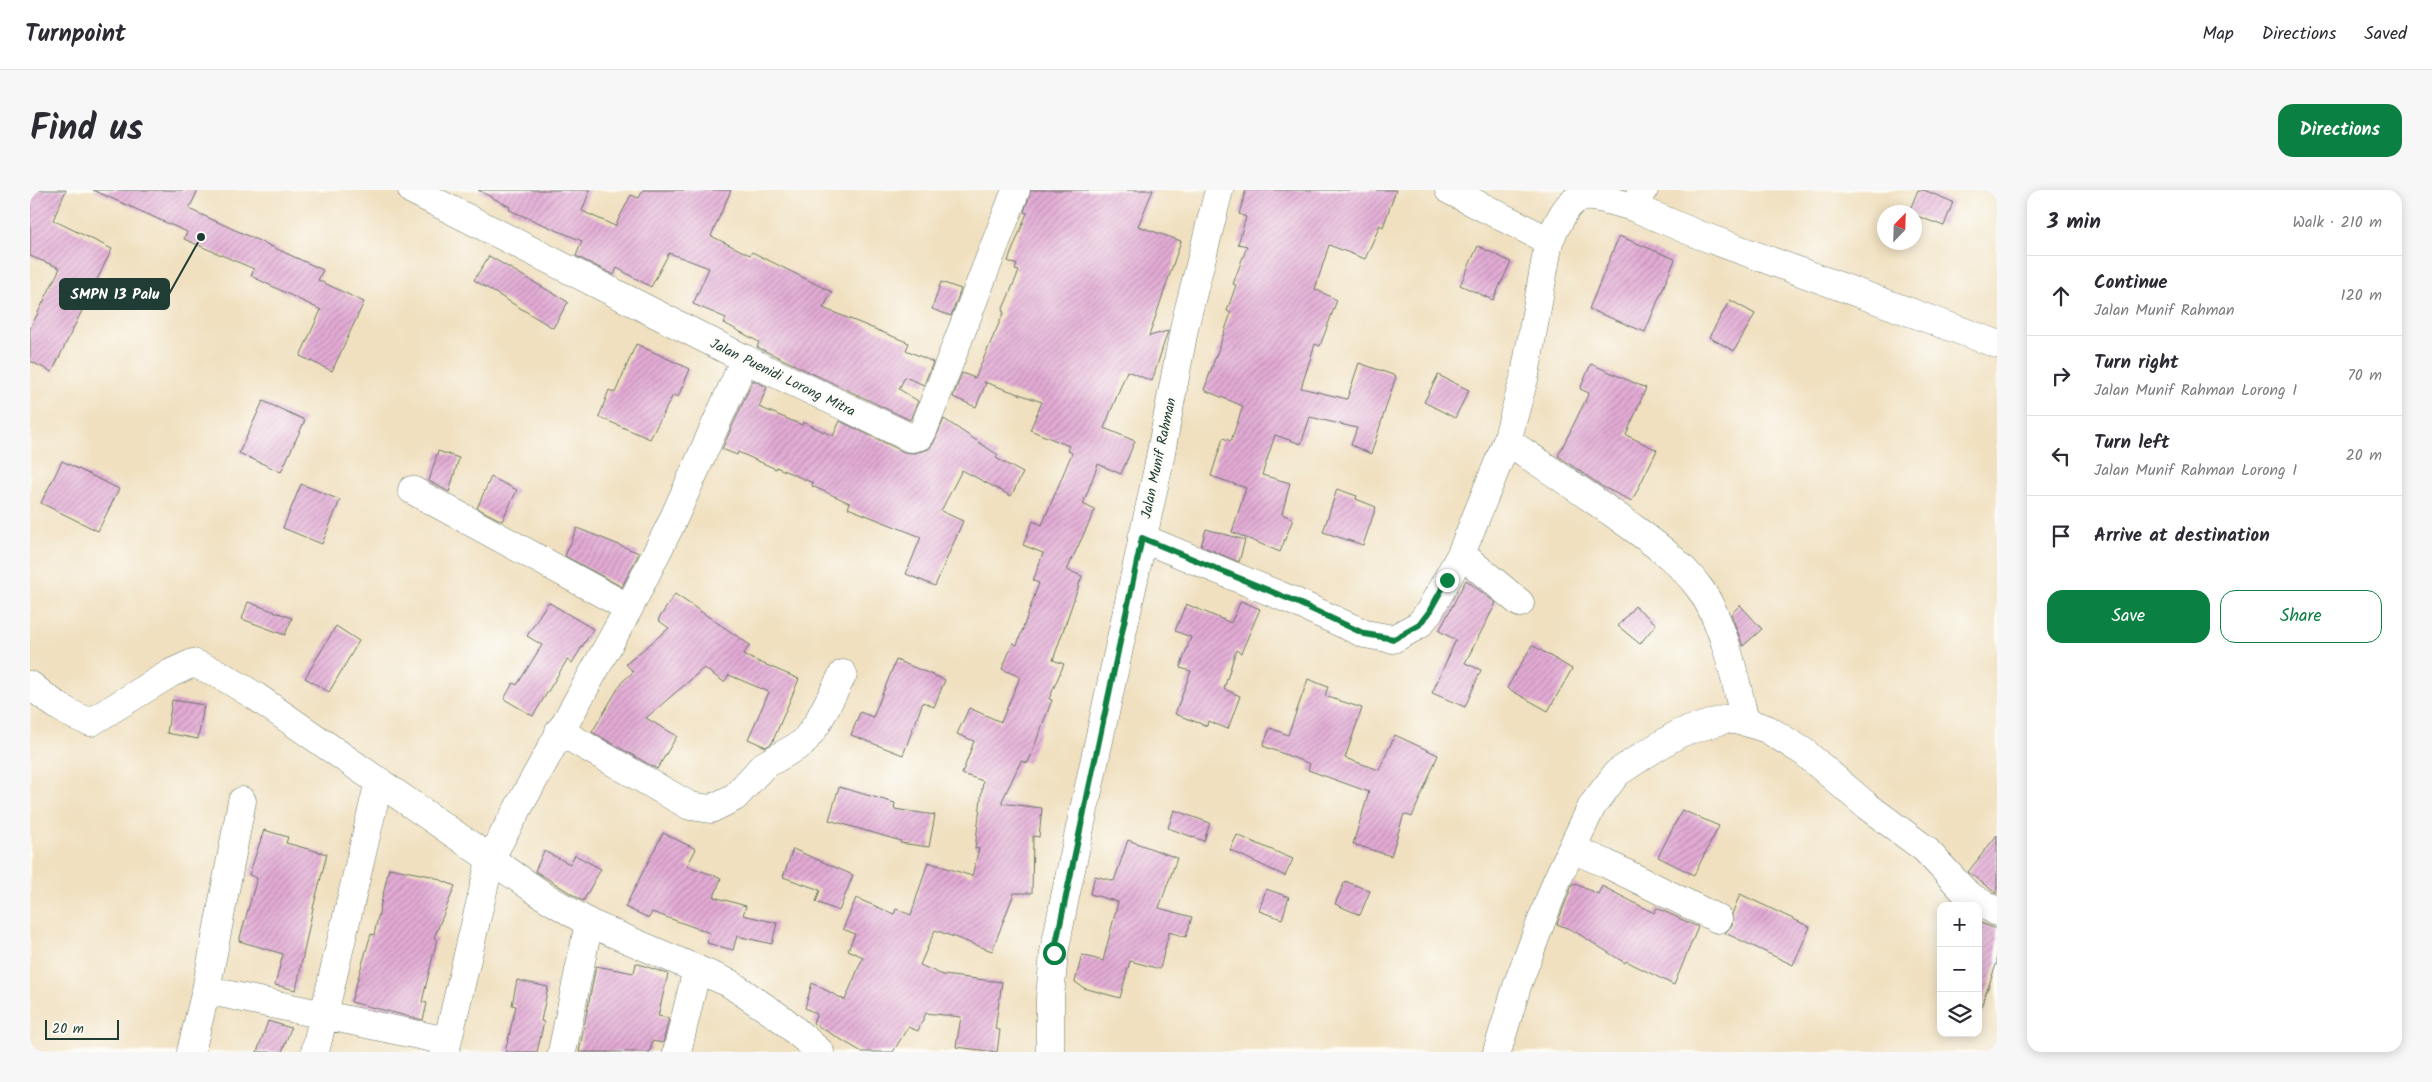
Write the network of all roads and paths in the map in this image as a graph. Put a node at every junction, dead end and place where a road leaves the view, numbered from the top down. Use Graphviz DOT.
graph roads {
  1 [pos="412,190"];
  2 [pos="1016,190"];
  3 [pos="1218,190"];
  4 [pos="1449,190"];
  5 [pos="1639,198"];
  6 [pos="1549,241"];
  7 [pos="1997,344"];
  8 [pos="745,359"];
  9 [pos="1507,442"];
  10 [pos="412,490"];
  11 [pos="1142,538"];
  12 [pos="1461,554"];
  13 [pos="1520,603"];
  14 [pos="628,608"];
  15 [pos="843,674"];
  16 [pos="30,686"];
  17 [pos="1745,722"];
  18 [pos="559,731"];
  19 [pos="379,781"];
  20 [pos="242,801"];
  21 [pos="1572,849"];
  22 [pos="491,857"];
  23 [pos="1997,912"];
  24 [pos="1718,919"];
  25 [pos="589,923"];
  26 [pos="697,969"];
  27 [pos="206,990"];
  28 [pos="324,1016"];
  29 [pos="446,1046"];
  30 [pos="191,1052"];
  31 [pos="315,1052"];
  32 [pos="562,1052"];
  33 [pos="677,1052"];
  34 [pos="820,1052"];
  35 [pos="1050,1052"];
  36 [pos="1497,1052"];
  1 -- 8 [label="street, Jalan Puenidi Lorong Mitra"];
  2 -- 8 [label="street, Jalan Puenidi Lorong Mitra"];
  3 -- 11 [label="street, Jalan Munif Rahman"];
  4 -- 6 [label="street"];
  5 -- 6 [label="street"];
  5 -- 7 [label="street"];
  6 -- 9 [label="street"];
  8 -- 14 [label="street"];
  9 -- 12 [label="street"];
  9 -- 17 [label="street"];
  10 -- 14 [label="street"];
  11 -- 12 [label="street"];
  11 -- 35 [label="street, Jalan Munif Rahman"];
  12 -- 13 [label="street"];
  14 -- 18 [label="street"];
  15 -- 18 [label="street"];
  16 -- 19 [label="street"];
  17 -- 21 [label="street"];
  17 -- 23 [label="street"];
  18 -- 22 [label="street"];
  19 -- 22 [label="street"];
  19 -- 28 [label="street"];
  20 -- 27 [label="street"];
  21 -- 24 [label="street"];
  21 -- 36 [label="street"];
  22 -- 25 [label="street"];
  22 -- 29 [label="street"];
  25 -- 26 [label="street"];
  25 -- 32 [label="street"];
  26 -- 33 [label="street"];
  26 -- 34 [label="street"];
  27 -- 28 [label="street"];
  27 -- 30 [label="street"];
  28 -- 29 [label="street"];
  28 -- 31 [label="street"];
}
